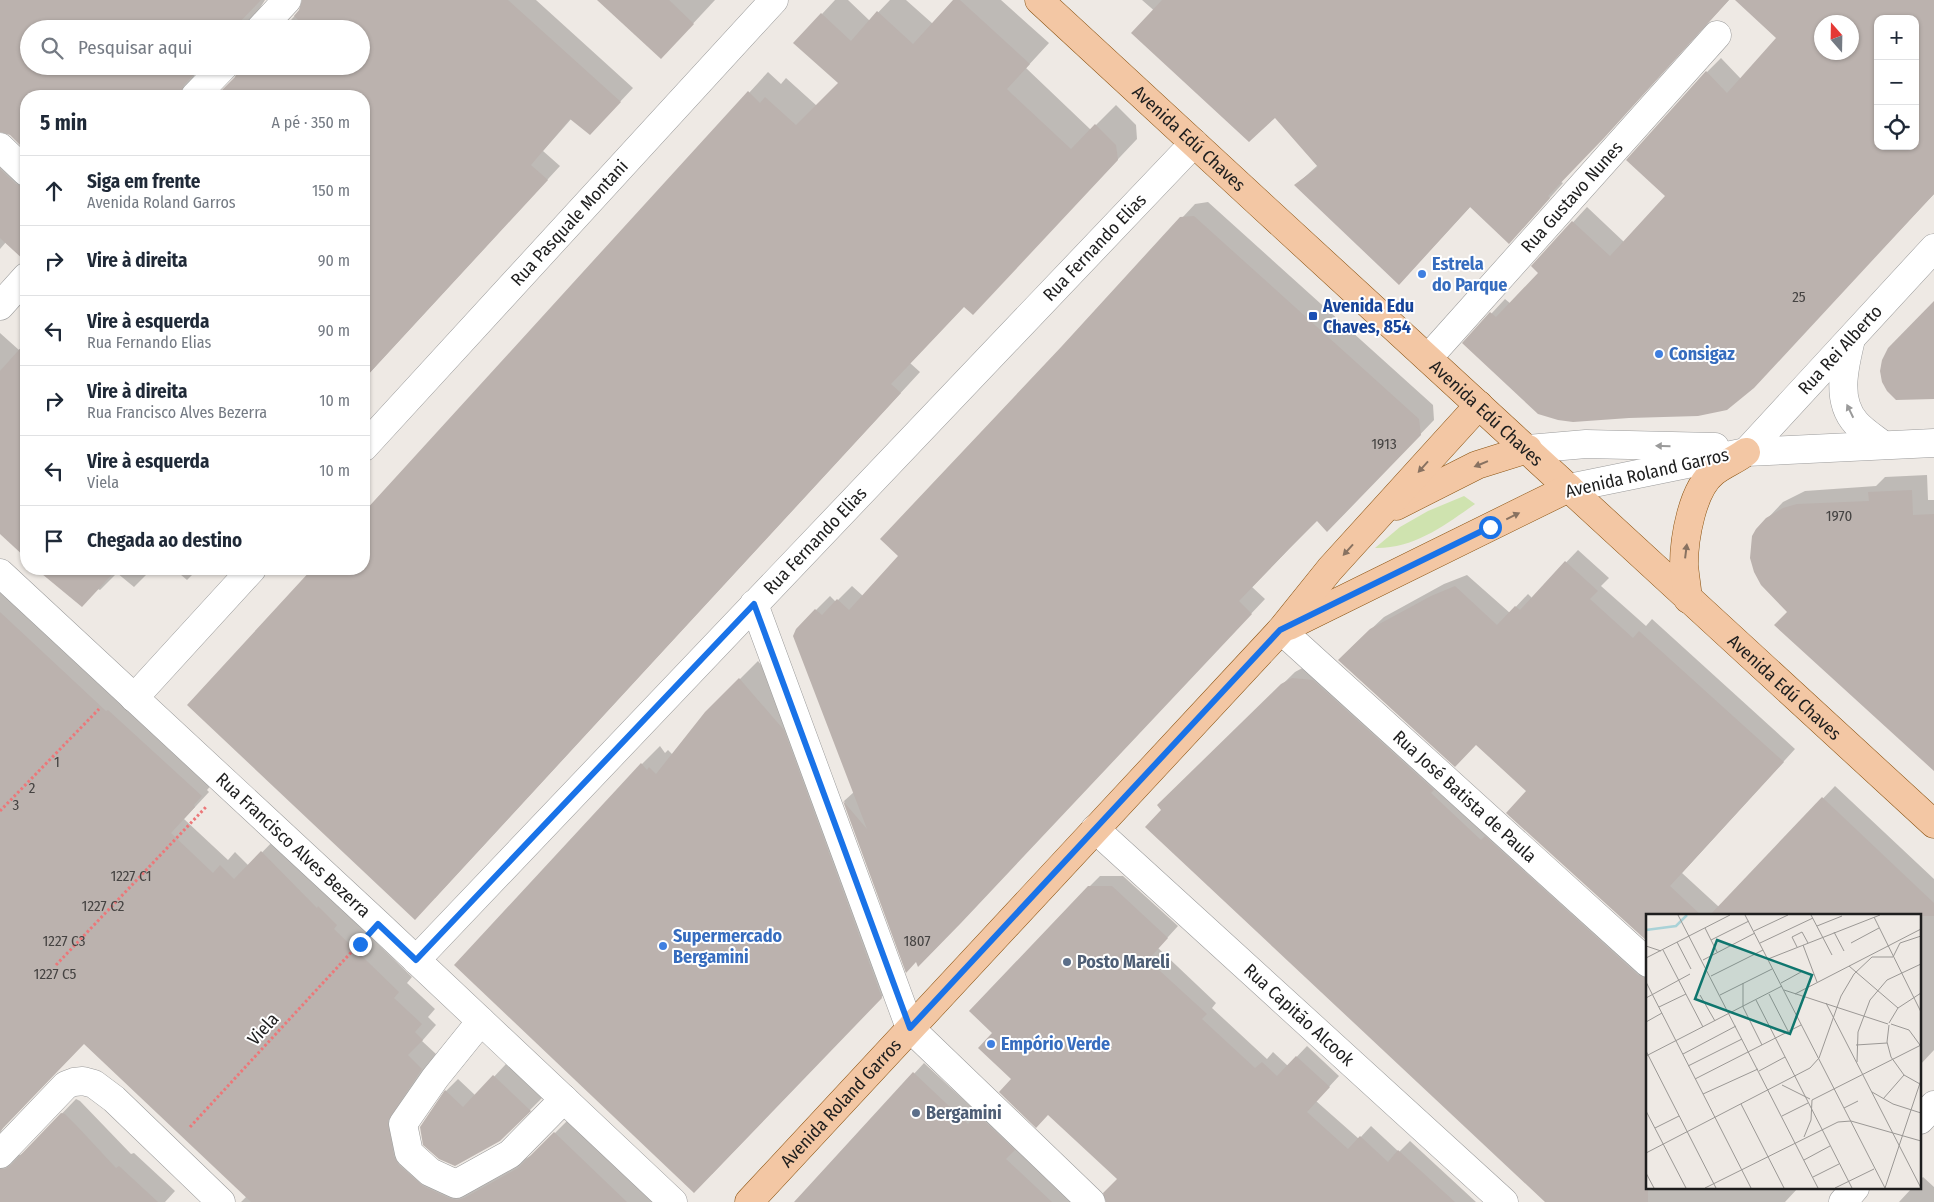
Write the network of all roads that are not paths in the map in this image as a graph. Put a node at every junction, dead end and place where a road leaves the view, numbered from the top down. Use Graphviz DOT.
graph roads {
  1 [pos="287,0"];
  2 [pos="774,0"];
  3 [pos="1040,0"];
  4 [pos="268,20"];
  5 [pos="1717,35"];
  6 [pos="216,75"];
  7 [pos="202,90"];
  8 [pos="1194,143"];
  9 [pos="0,147"];
  10 [pos="20,166"];
  11 [pos="1934,248"];
  12 [pos="20,284"];
  13 [pos="0,306"];
  14 [pos="1851,337"];
  15 [pos="1428,358"];
  16 [pos="1479,405"];
  17 [pos="370,440"];
  18 [pos="1934,444"];
  19 [pos="1883,446"];
  20 [pos="1528,449"];
  21 [pos="1746,452"];
  22 [pos="1569,488"];
  23 [pos="1381,513"];
  24 [pos="0,573"];
  25 [pos="247,575"];
  26 [pos="1688,599"];
  27 [pos="754,604"];
  28 [pos="1280,630"];
  29 [pos="134,698"];
  30 [pos="1934,824"];
  31 [pos="1095,829"];
  32 [pos="416,960"];
  33 [pos="1646,961"];
  34 [pos="481,1021"];
  35 [pos="910,1028"];
  36 [pos="564,1099"];
  37 [pos="1934,1105"];
  38 [pos="1922,1118"];
  39 [pos="0,1154"];
  40 [pos="1853,1190"];
  41 [pos="221,1202"];
  42 [pos="673,1202"];
  43 [pos="749,1202"];
  44 [pos="1091,1202"];
  45 [pos="1504,1202"];
  46 [pos="1843,1202"];
  1 -- 4 [label="street"];
  2 -- 17 [label="street, Rua Pasquale Montani"];
  3 -- 8 [label="main road, Avenida Edú Chaves"];
  5 -- 15 [label="street, Rua Gustavo Nunes"];
  6 -- 7 [label="street"];
  8 -- 15 [label="main road, Avenida Edú Chaves"];
  8 -- 27 [label="street, Rua Fernando Elias"];
  9 -- 10 [label="street"];
  11 -- 14 [label="street, Rua Rei Alberto"];
  12 -- 13 [label="street"];
  19 -- 14 [label="street, one-way"];
  14 -- 21 [label="street, Rua Rei Alberto"];
  15 -- 16 [label="main road, Avenida Edú Chaves"];
  16 -- 20 [label="main road, Avenida Edú Chaves"];
  16 -- 23 [label="main road, one-way"];
  18 -- 19 [label="street, Avenida Roland Garros"];
  19 -- 21 [label="street, Avenida Roland Garros"];
  21 -- 20 [label="street, Avenida Roland Garros, one-way"];
  20 -- 22 [label="main road, Avenida Edú Chaves"];
  20 -- 23 [label="main road, Avenida Roland Garros, one-way"];
  21 -- 22 [label="street, Avenida Roland Garros"];
  26 -- 21 [label="main road, one-way"];
  22 -- 26 [label="main road, Avenida Edú Chaves"];
  28 -- 22 [label="main road, Avenida Roland Garros, one-way"];
  23 -- 28 [label="main road, Avenida Roland Garros, one-way"];
  24 -- 29 [label="street, Rua Francisco Alves Bezerra"];
  25 -- 29 [label="street"];
  26 -- 30 [label="main road, Avenida Edú Chaves"];
  27 -- 32 [label="street, Rua Fernando Elias"];
  27 -- 35 [label="street"];
  28 -- 31 [label="main road, Avenida Roland Garros"];
  28 -- 33 [label="street, Rua José Batista de Paula"];
  29 -- 32 [label="street, Rua Francisco Alves Bezerra"];
  31 -- 35 [label="main road, Avenida Roland Garros"];
  31 -- 45 [label="street, Rua Capitão Alcook"];
  32 -- 34 [label="street, Rua Francisco Alves Bezerra"];
  34 -- 36 [label="street, Rua Francisco Alves Bezerra"];
  34 -- 36 [label="street"];
  35 -- 43 [label="main road, Avenida Roland Garros"];
  35 -- 44 [label="street"];
  36 -- 42 [label="street, Rua Francisco Alves Bezerra"];
  37 -- 38 [label="street"];
  39 -- 41 [label="street"];
  40 -- 46 [label="street"];
}
